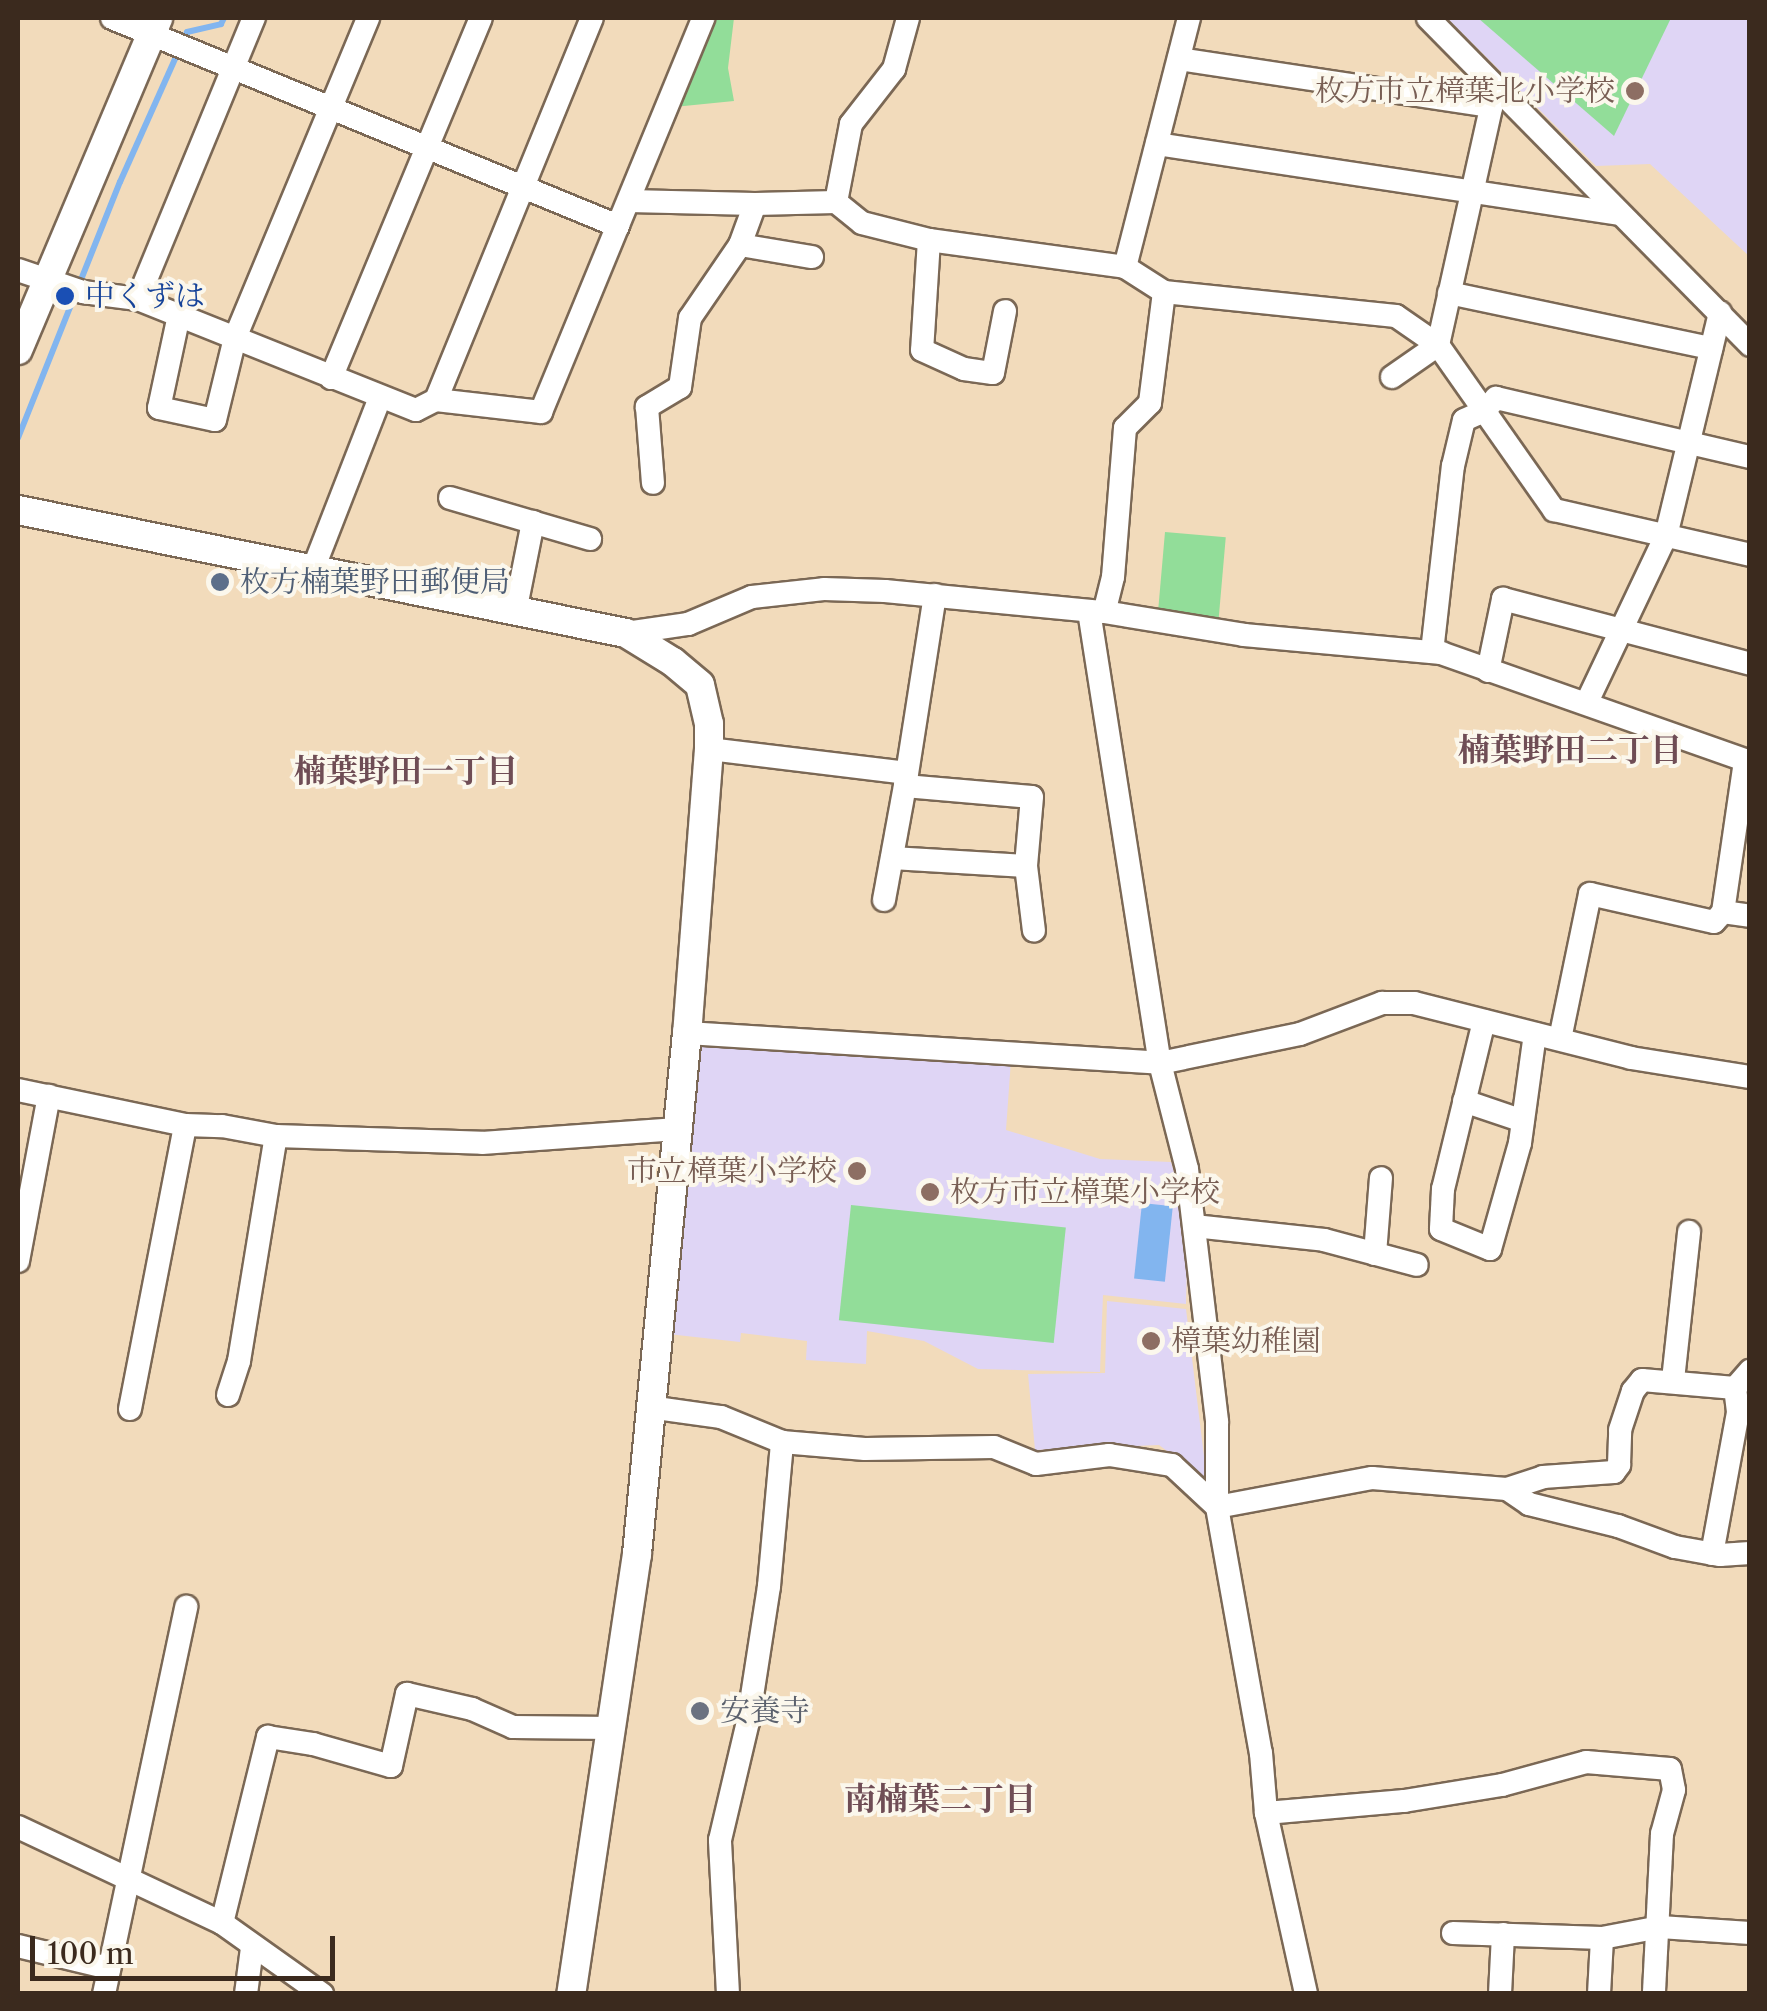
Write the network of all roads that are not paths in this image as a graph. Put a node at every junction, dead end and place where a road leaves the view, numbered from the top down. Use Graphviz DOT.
graph roads {
  1 [pos="112,18"];
  2 [pos="254,18"];
  3 [pos="368,18"];
  4 [pos="481,18"];
  5 [pos="592,18"];
  6 [pos="703,18"];
  7 [pos="908,18"];
  8 [pos="1189,18"];
  9 [pos="1428,18"];
  10 [pos="155,26"];
  11 [pos="1179,58"];
  12 [pos="234,68"];
  13 [pos="1493,98"];
  14 [pos="330,107"];
  15 [pos="1157,144"];
  16 [pos="427,147"];
  17 [pos="523,187"];
  18 [pos="1472,190"];
  19 [pos="629,202"];
  20 [pos="836,202"];
  21 [pos="756,204"];
  22 [pos="1620,214"];
  23 [pos="618,226"];
  24 [pos="929,240"];
  25 [pos="740,246"];
  26 [pos="812,257"];
  27 [pos="1125,267"];
  28 [pos="18,270"];
  29 [pos="48,278"];
  30 [pos="1164,292"];
  31 [pos="1450,293"];
  32 [pos="138,298"];
  33 [pos="1005,310"];
  34 [pos="1720,312"];
  35 [pos="179,315"];
  36 [pos="234,338"];
  37 [pos="1438,345"];
  38 [pos="1750,345"];
  39 [pos="1711,348"];
  40 [pos="18,350"];
  41 [pos="1392,377"];
  42 [pos="330,378"];
  43 [pos="380,398"];
  44 [pos="436,400"];
  45 [pos="1484,411"];
  46 [pos="1688,442"];
  47 [pos="1750,457"];
  48 [pos="653,483"];
  49 [pos="450,498"];
  50 [pos="18,510"];
  51 [pos="533,522"];
  52 [pos="1666,536"];
  53 [pos="590,538"];
  54 [pos="1750,555"];
  55 [pos="312,572"];
  56 [pos="935,596"];
  57 [pos="515,612"];
  58 [pos="1096,612"];
  59 [pos="1626,628"];
  60 [pos="626,633"];
  61 [pos="1432,652"];
  62 [pos="1750,664"];
  63 [pos="1488,671"];
  64 [pos="1588,702"];
  65 [pos="709,749"];
  66 [pos="1747,762"];
  67 [pos="906,779"];
  68 [pos="892,858"];
  69 [pos="1026,866"];
  70 [pos="884,900"];
  71 [pos="1723,912"];
  72 [pos="1750,916"];
  73 [pos="1034,931"];
  74 [pos="1484,1021"];
  75 [pos="687,1033"];
  76 [pos="1536,1034"];
  77 [pos="1560,1039"];
  78 [pos="1160,1063"];
  79 [pos="1750,1078"];
  80 [pos="18,1090"];
  81 [pos="49,1096"];
  82 [pos="1464,1102"];
  83 [pos="1523,1121"];
  84 [pos="185,1125"];
  85 [pos="678,1128"];
  86 [pos="276,1136"];
  87 [pos="1381,1178"];
  88 [pos="1194,1226"];
  89 [pos="1689,1232"];
  90 [pos="18,1252"];
  91 [pos="1375,1254"];
  92 [pos="1417,1264"];
  93 [pos="1674,1380"];
  94 [pos="1742,1380"];
  95 [pos="228,1395"];
  96 [pos="649,1407"];
  97 [pos="130,1408"];
  98 [pos="782,1442"];
  99 [pos="1507,1488"];
  100 [pos="1217,1506"];
  101 [pos="1750,1553"];
  102 [pos="1712,1554"];
  103 [pos="186,1607"];
  104 [pos="613,1728"];
  105 [pos="1266,1814"];
  106 [pos="18,1827"];
  107 [pos="130,1879"];
  108 [pos="222,1923"];
  109 [pos="1660,1927"];
  110 [pos="1453,1933"];
  111 [pos="1750,1933"];
  112 [pos="1503,1934"];
  113 [pos="1602,1938"];
  114 [pos="18,1946"];
  115 [pos="252,1948"];
  116 [pos="109,1968"];
  117 [pos="104,1994"];
  118 [pos="246,1994"];
  119 [pos="322,1994"];
  120 [pos="572,1994"];
  121 [pos="728,1994"];
  122 [pos="1306,1994"];
  123 [pos="1500,1994"];
  124 [pos="1599,1994"];
  125 [pos="1654,1994"];
  1 -- 10 [label="street"];
  2 -- 12 [label="street"];
  3 -- 14 [label="street"];
  4 -- 16 [label="street"];
  5 -- 17 [label="street"];
  6 -- 19 [label="street"];
  7 -- 20 [label="street"];
  8 -- 11 [label="street"];
  9 -- 13 [label="street"];
  10 -- 12 [label="street"];
  10 -- 29 [label="street"];
  11 -- 13 [label="street"];
  11 -- 15 [label="street"];
  12 -- 14 [label="street"];
  12 -- 32 [label="street"];
  13 -- 18 [label="street"];
  13 -- 22 [label="street"];
  14 -- 16 [label="street"];
  14 -- 36 [label="street"];
  15 -- 18 [label="street"];
  15 -- 27 [label="street"];
  16 -- 17 [label="street"];
  16 -- 42 [label="street"];
  17 -- 23 [label="street"];
  17 -- 44 [label="street"];
  18 -- 22 [label="street"];
  18 -- 31 [label="street"];
  19 -- 21 [label="street"];
  19 -- 23 [label="street"];
  20 -- 21 [label="street"];
  20 -- 24 [label="street"];
  21 -- 25 [label="street"];
  22 -- 34 [label="street"];
  23 -- 44 [label="street"];
  24 -- 27 [label="street"];
  24 -- 33 [label="street"];
  25 -- 26 [label="street"];
  25 -- 48 [label="street"];
  27 -- 30 [label="street"];
  28 -- 29 [label="street"];
  29 -- 32 [label="street"];
  29 -- 40 [label="street"];
  30 -- 37 [label="street"];
  30 -- 58 [label="street"];
  31 -- 37 [label="street"];
  31 -- 39 [label="street"];
  32 -- 35 [label="street"];
  34 -- 38 [label="street"];
  34 -- 39 [label="street"];
  35 -- 36 [label="street"];
  35 -- 36 [label="street"];
  36 -- 42 [label="street"];
  37 -- 41 [label="street"];
  37 -- 45 [label="street"];
  39 -- 46 [label="street"];
  42 -- 43 [label="street"];
  43 -- 44 [label="street"];
  43 -- 55 [label="street"];
  45 -- 46 [label="street"];
  45 -- 52 [label="street"];
  45 -- 61 [label="street"];
  46 -- 47 [label="street"];
  46 -- 52 [label="street"];
  49 -- 51 [label="street"];
  50 -- 55 [label="street"];
  51 -- 53 [label="street"];
  51 -- 57 [label="street"];
  52 -- 54 [label="street"];
  52 -- 59 [label="street"];
  55 -- 57 [label="street"];
  56 -- 58 [label="street"];
  56 -- 60 [label="street"];
  56 -- 67 [label="street"];
  57 -- 60 [label="street"];
  58 -- 61 [label="street"];
  58 -- 78 [label="street"];
  59 -- 62 [label="street"];
  59 -- 63 [label="street"];
  59 -- 64 [label="street"];
  60 -- 65 [label="street"];
  61 -- 63 [label="street"];
  63 -- 64 [label="street"];
  64 -- 66 [label="street"];
  65 -- 67 [label="street"];
  65 -- 75 [label="street"];
  66 -- 71 [label="street"];
  67 -- 68 [label="street"];
  67 -- 69 [label="street"];
  68 -- 69 [label="street"];
  68 -- 70 [label="street"];
  69 -- 73 [label="street"];
  71 -- 72 [label="street"];
  71 -- 77 [label="street"];
  74 -- 76 [label="street"];
  74 -- 78 [label="street"];
  74 -- 82 [label="street"];
  75 -- 78 [label="street"];
  75 -- 85 [label="street"];
  76 -- 77 [label="street"];
  76 -- 83 [label="street"];
  77 -- 79 [label="street"];
  78 -- 88 [label="street"];
  80 -- 81 [label="street"];
  81 -- 84 [label="street"];
  81 -- 90 [label="street"];
  82 -- 83 [label="street"];
  82 -- 83 [label="street"];
  84 -- 86 [label="street"];
  84 -- 97 [label="street"];
  85 -- 86 [label="street"];
  85 -- 96 [label="street"];
  86 -- 95 [label="street"];
  87 -- 91 [label="street"];
  88 -- 91 [label="street"];
  88 -- 100 [label="street"];
  89 -- 93 [label="street"];
  91 -- 92 [label="street"];
  93 -- 94 [label="street"];
  93 -- 99 [label="street"];
  94 -- 102 [label="street"];
  96 -- 98 [label="street"];
  96 -- 104 [label="street"];
  98 -- 100 [label="street"];
  98 -- 121 [label="street"];
  99 -- 100 [label="street"];
  99 -- 102 [label="street"];
  100 -- 105 [label="street"];
  101 -- 102 [label="street"];
  103 -- 107 [label="street"];
  104 -- 108 [label="street"];
  104 -- 120 [label="street"];
  105 -- 109 [label="street"];
  105 -- 122 [label="street"];
  106 -- 107 [label="street"];
  107 -- 108 [label="street"];
  107 -- 116 [label="street"];
  108 -- 115 [label="street"];
  109 -- 111 [label="street"];
  109 -- 113 [label="street"];
  109 -- 125 [label="street"];
  110 -- 112 [label="street"];
  112 -- 113 [label="street"];
  112 -- 123 [label="street"];
  113 -- 124 [label="street"];
  114 -- 116 [label="street"];
  115 -- 118 [label="street"];
  115 -- 119 [label="street"];
  116 -- 117 [label="street"];
}
